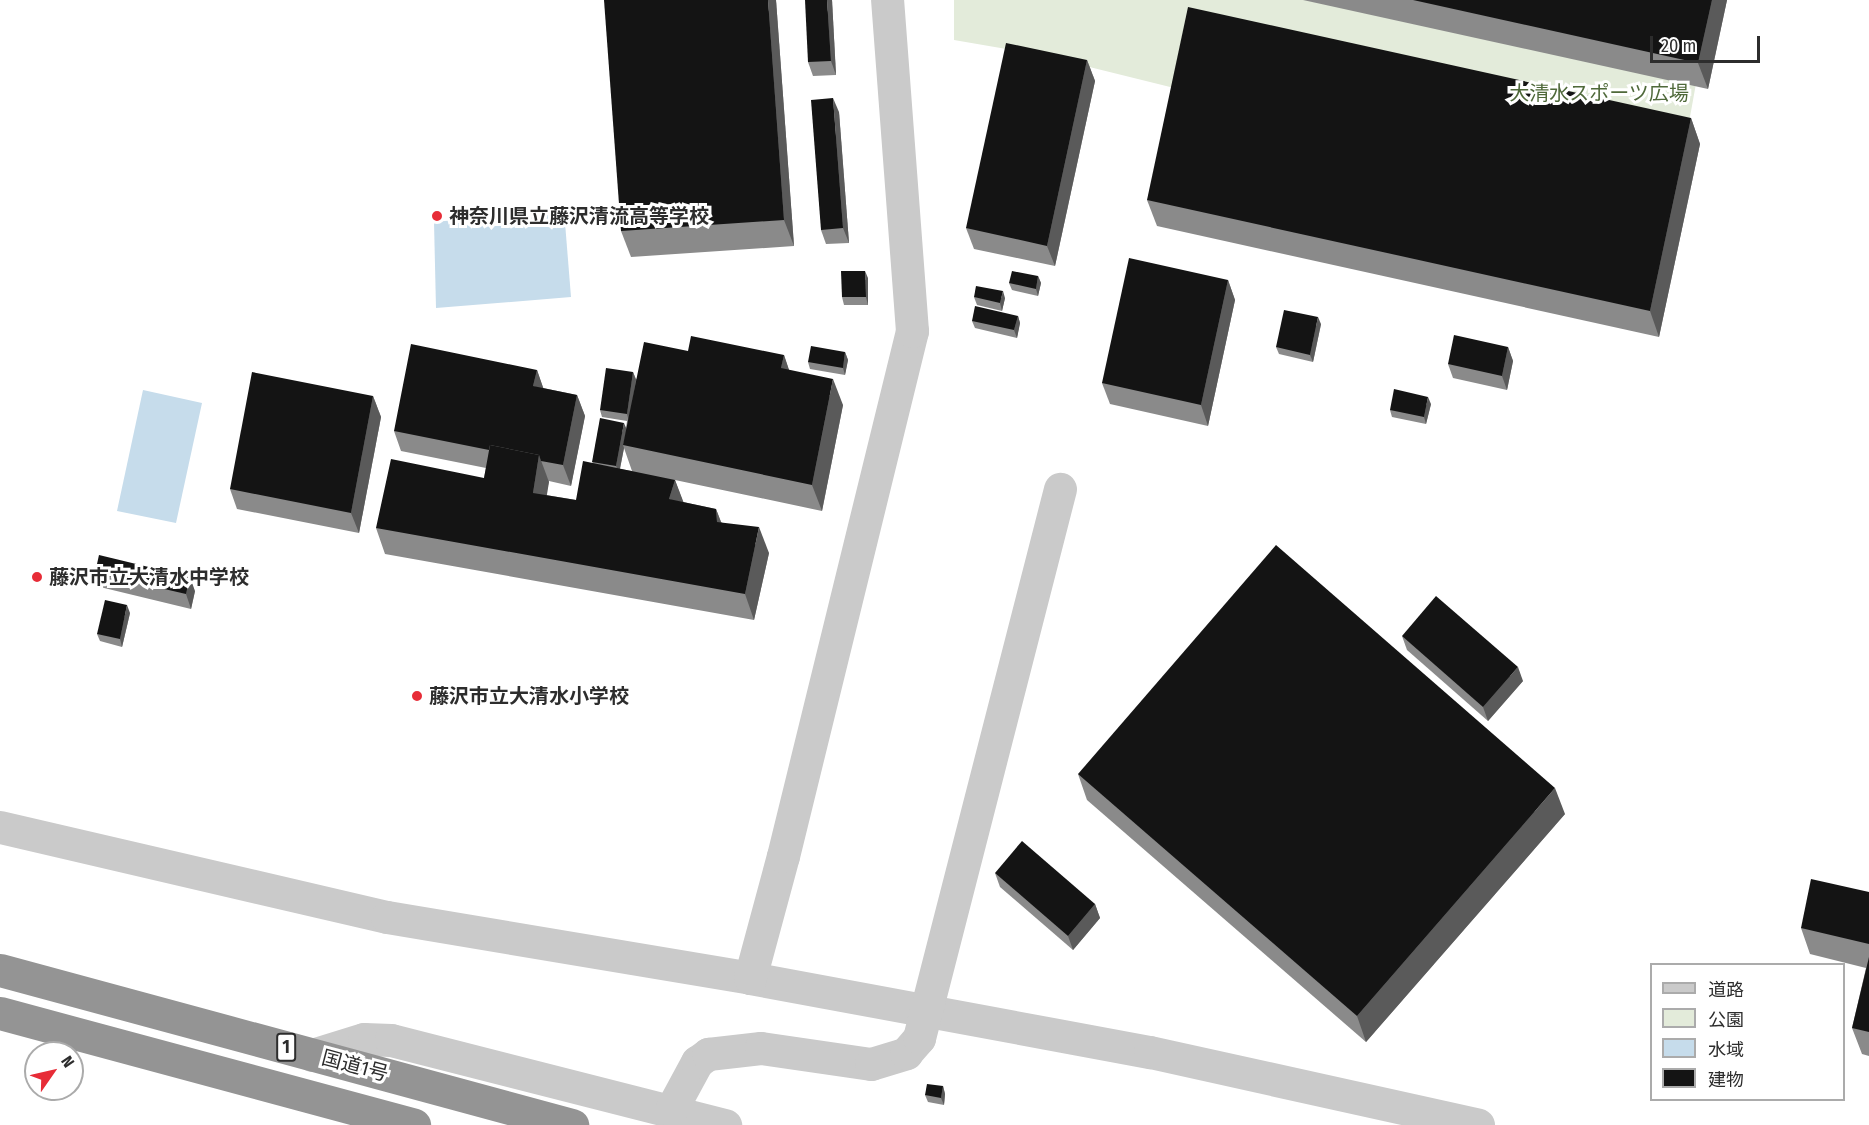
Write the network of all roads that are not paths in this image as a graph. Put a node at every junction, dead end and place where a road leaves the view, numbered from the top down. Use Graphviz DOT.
graph roads {
  1 [pos="887,0"];
  2 [pos="1060,489"];
  3 [pos="0,827"];
  4 [pos="0,970"];
  5 [pos="750,978"];
  6 [pos="0,1013"];
  7 [pos="312,1055"];
  8 [pos="670,1110"];
  9 [pos="414,1125"];
  10 [pos="572,1125"];
  11 [pos="725,1125"];
  12 [pos="1478,1125"];
  1 -- 5 [label="street"];
  2 -- 8 [label="street"];
  3 -- 5 [label="street"];
  4 -- 7 [label="highway, 国道1号 / 1"];
  5 -- 12 [label="street"];
  6 -- 9 [label="highway, 1"];
  7 -- 8 [label="street"];
  7 -- 10 [label="highway, 国道1号 / 1"];
  8 -- 11 [label="street"];
}
